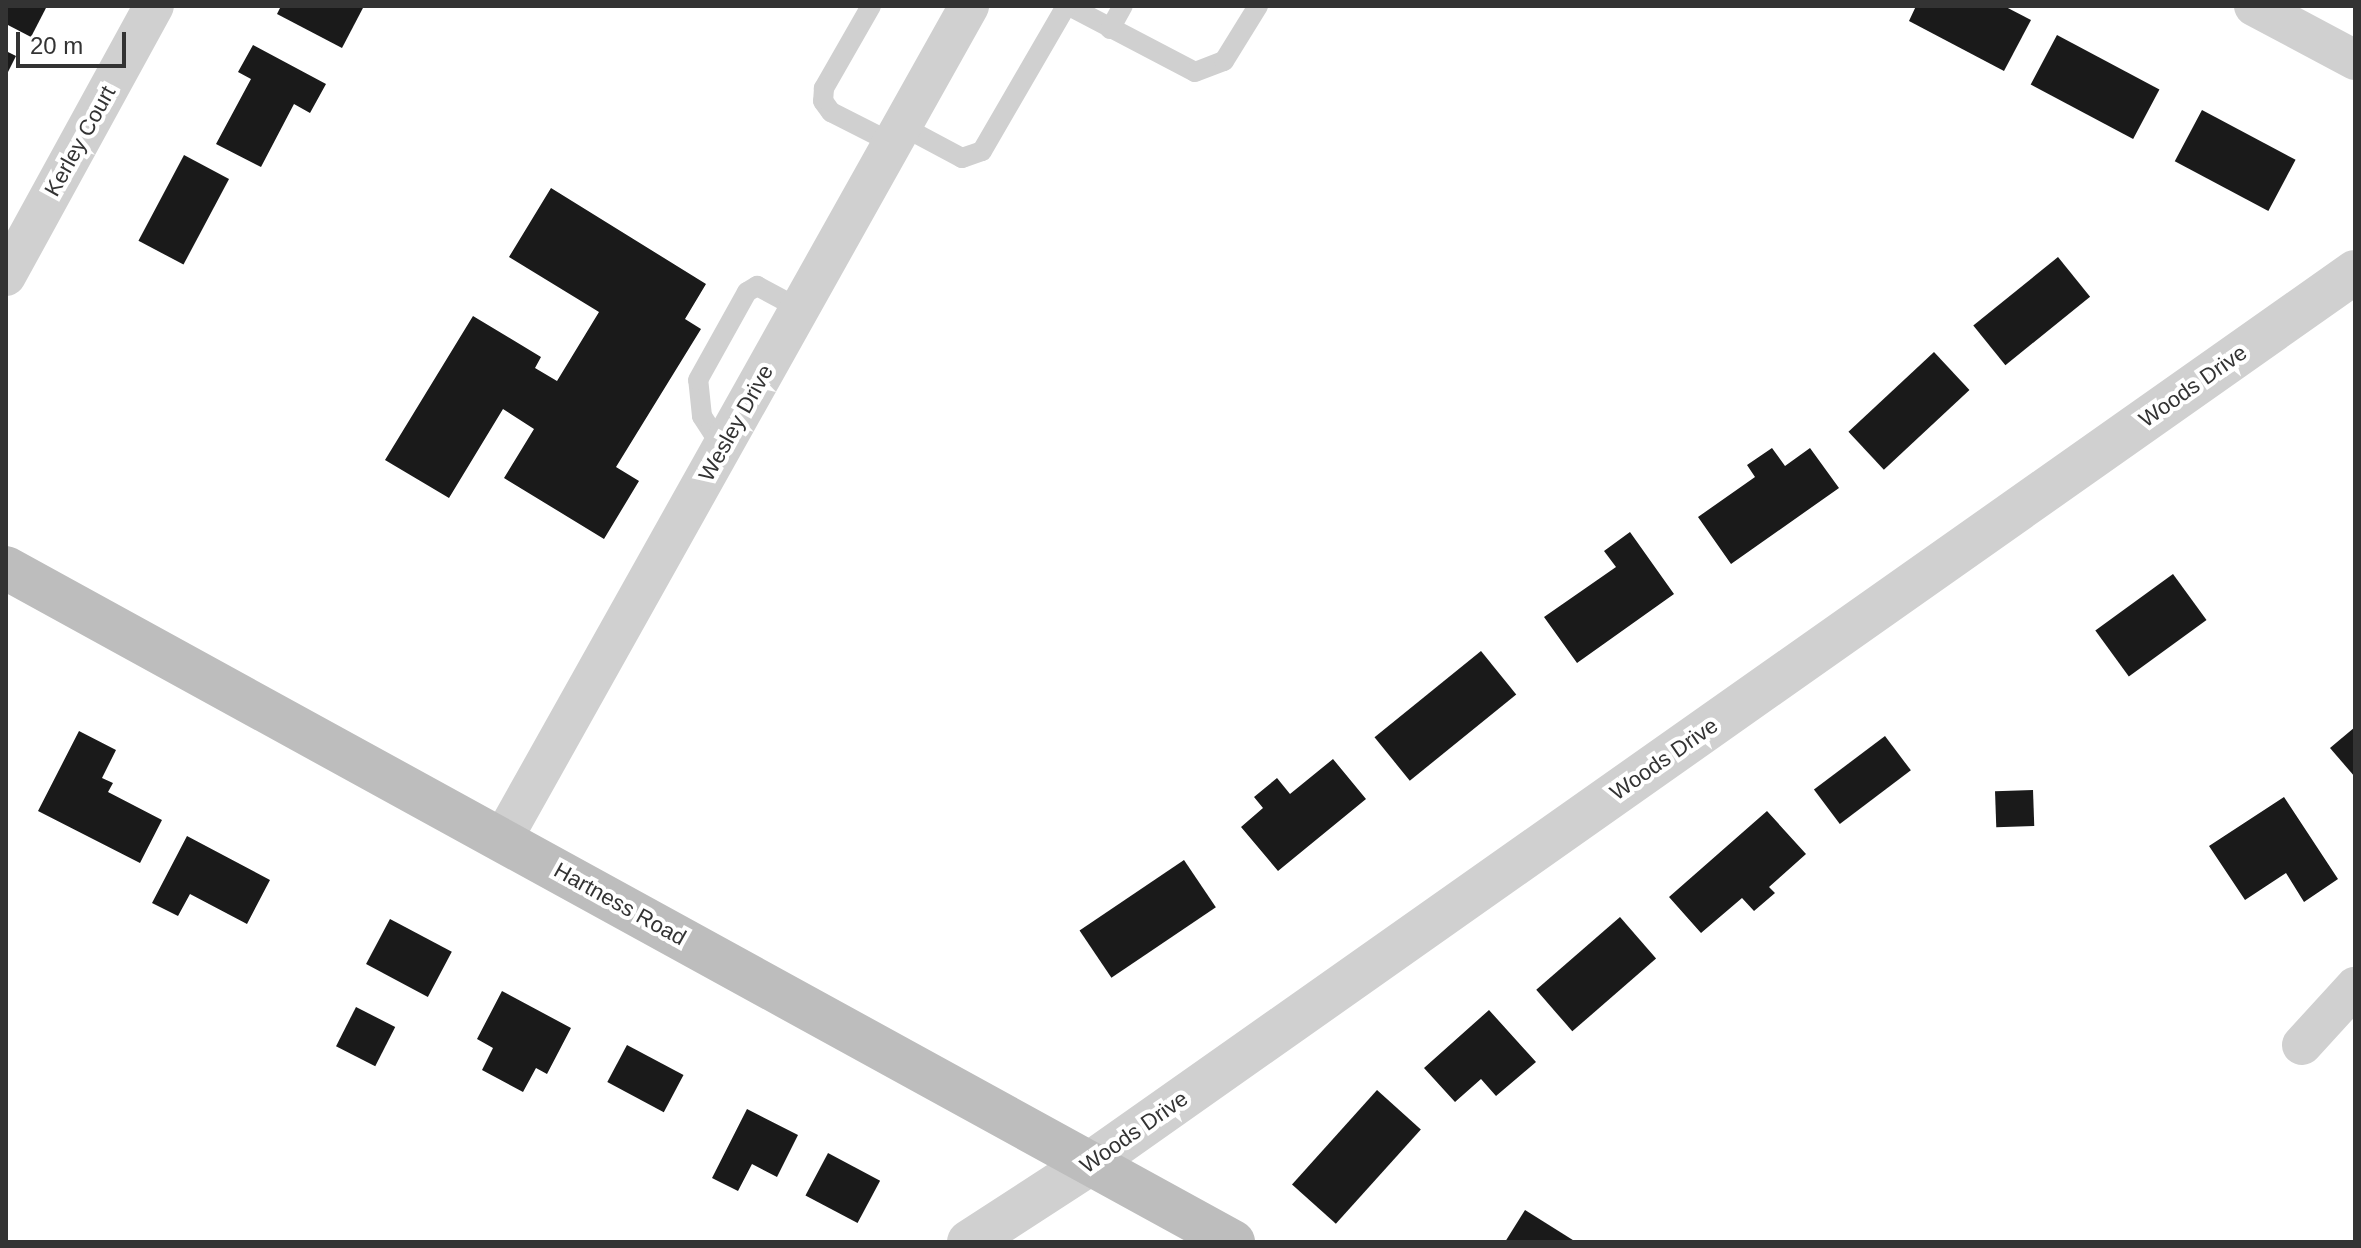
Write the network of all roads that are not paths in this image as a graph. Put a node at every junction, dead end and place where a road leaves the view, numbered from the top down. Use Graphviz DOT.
graph roads {
  1 [pos="154,6"];
  2 [pos="871,6"];
  3 [pos="969,6"];
  4 [pos="1067,6"];
  5 [pos="1123,6"];
  6 [pos="1258,6"];
  7 [pos="2254,6"];
  8 [pos="1110,29"];
  9 [pos="2355,60"];
  10 [pos="897,135"];
  11 [pos="2355,272"];
  12 [pos="6,276"];
  13 [pos="800,309"];
  14 [pos="722,447"];
  15 [pos="6,568"];
  16 [pos="502,840"];
  17 [pos="2355,987"];
  18 [pos="2302,1045"];
  19 [pos="1092,1162"];
  20 [pos="969,1242"];
  21 [pos="1233,1242"];
  1 -- 12 [label="street, Kerley Court"];
  2 -- 10 [label="lane"];
  3 -- 10 [label="street, Wesley Drive"];
  4 -- 8 [label="lane"];
  4 -- 10 [label="lane"];
  5 -- 8 [label="lane"];
  6 -- 8 [label="lane"];
  7 -- 9 [label="street"];
  10 -- 13 [label="street, Wesley Drive"];
  11 -- 19 [label="street, Woods Drive"];
  13 -- 14 [label="street, Wesley Drive"];
  13 -- 14 [label="lane"];
  14 -- 16 [label="street, Wesley Drive"];
  15 -- 16 [label="main road, Hartness Road"];
  16 -- 19 [label="main road, Hartness Road"];
  17 -- 18 [label="street"];
  19 -- 20 [label="street, Woods Drive"];
  19 -- 21 [label="main road, Hartness Road"];
}
